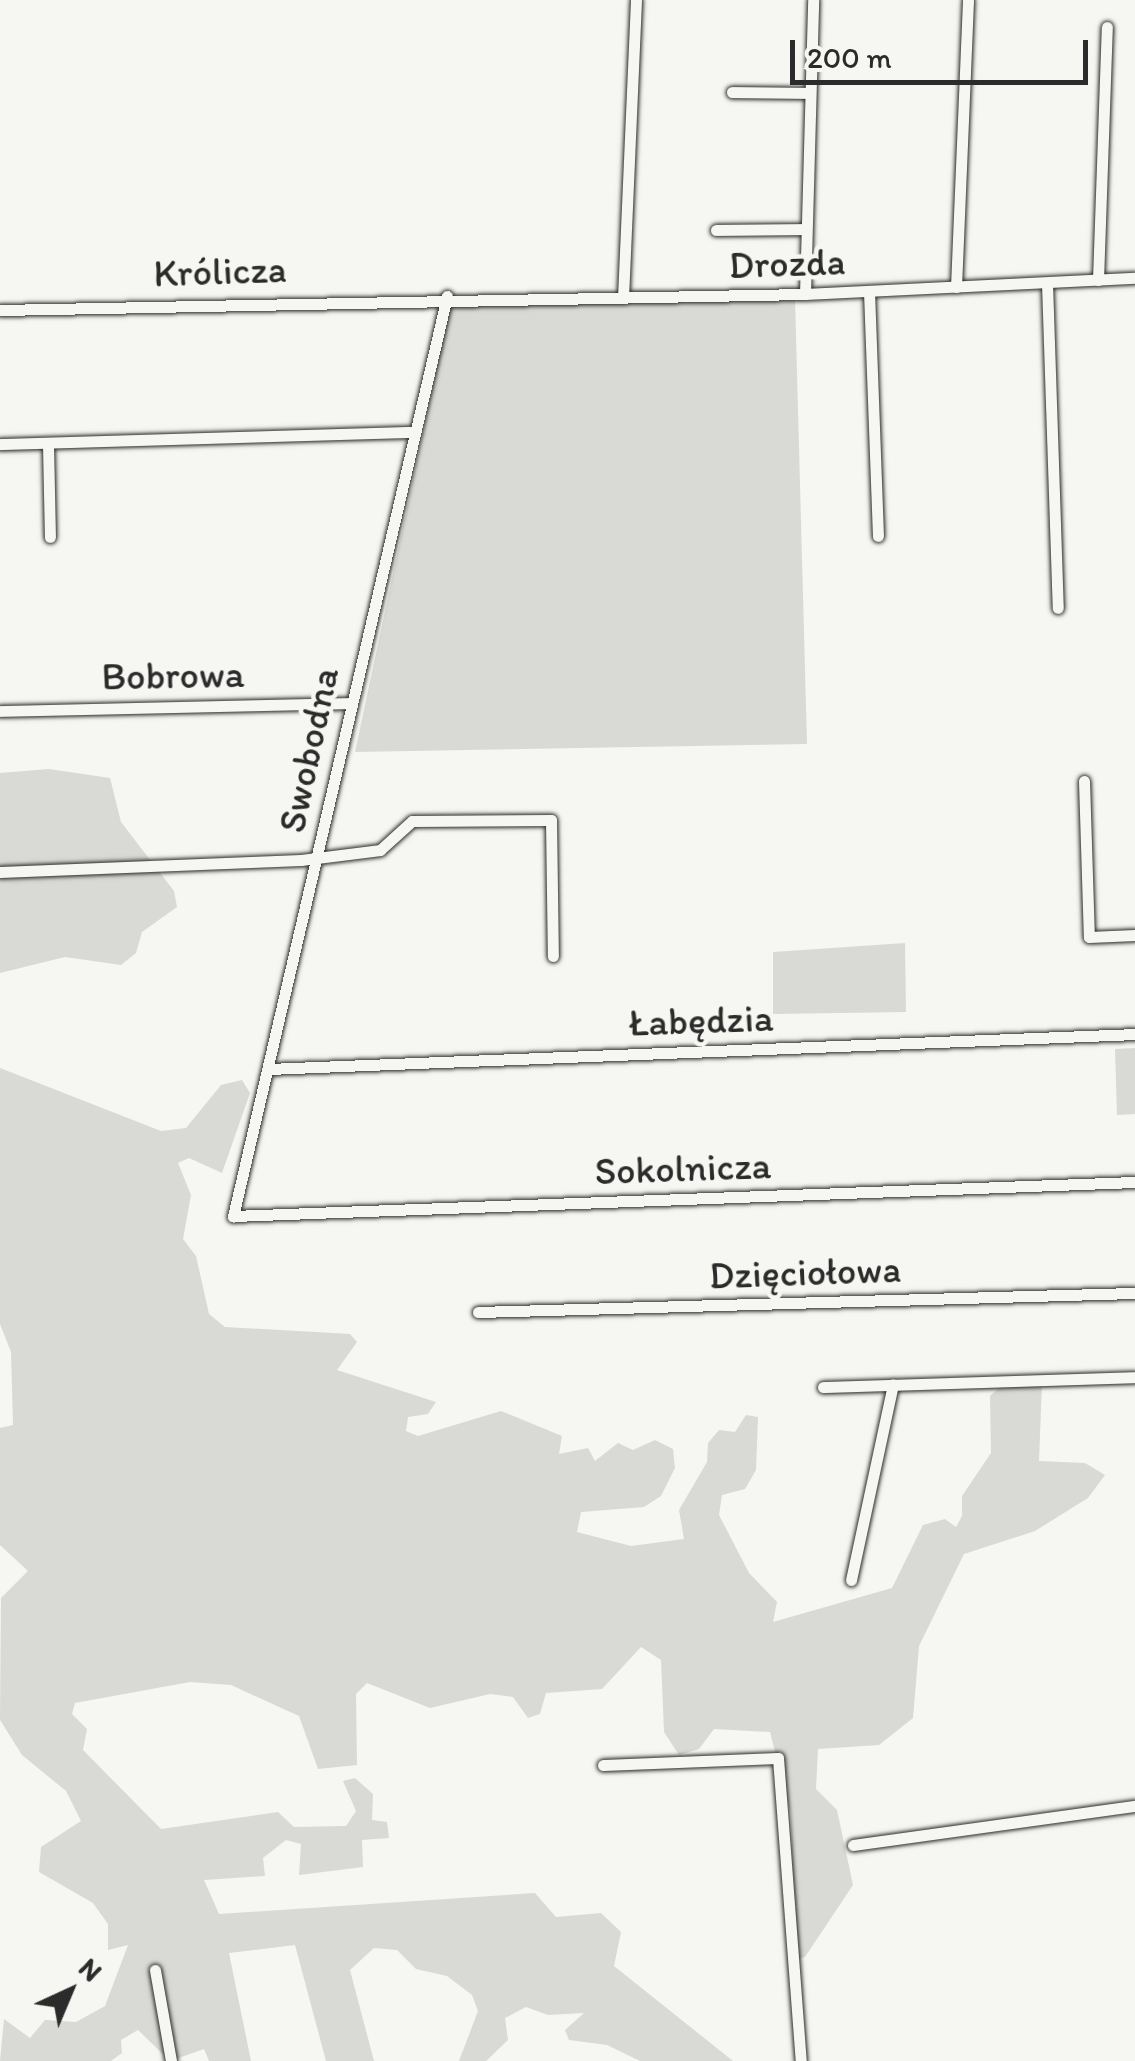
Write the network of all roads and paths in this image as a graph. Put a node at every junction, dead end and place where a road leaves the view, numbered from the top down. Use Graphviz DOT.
graph roads {
  1 [pos="636,0"];
  2 [pos="813,0"];
  3 [pos="968,0"];
  4 [pos="1107,27"];
  5 [pos="732,92"];
  6 [pos="810,92"];
  7 [pos="806,229"];
  8 [pos="716,230"];
  9 [pos="1135,278"];
  10 [pos="1098,280"];
  11 [pos="1047,282"];
  12 [pos="956,287"];
  13 [pos="869,291"];
  14 [pos="805,294"];
  15 [pos="444,296"];
  16 [pos="623,298"];
  17 [pos="0,310"];
  18 [pos="410,432"];
  19 [pos="0,444"];
  20 [pos="48,444"];
  21 [pos="878,536"];
  22 [pos="50,538"];
  23 [pos="1058,608"];
  24 [pos="348,703"];
  25 [pos="0,710"];
  26 [pos="1084,780"];
  27 [pos="317,856"];
  28 [pos="0,872"];
  29 [pos="1135,936"];
  30 [pos="553,956"];
  31 [pos="1135,1034"];
  32 [pos="268,1069"];
  33 [pos="1135,1182"];
  34 [pos="233,1216"];
  35 [pos="1135,1293"];
  36 [pos="478,1312"];
  37 [pos="1135,1377"];
  38 [pos="894,1384"];
  39 [pos="823,1386"];
  40 [pos="851,1580"];
  41 [pos="603,1765"];
  42 [pos="1135,1806"];
  43 [pos="853,1845"];
  44 [pos="155,1970"];
  45 [pos="171,2061"];
  46 [pos="801,2061"];
  1 -- 16 [label="street"];
  2 -- 6 [label="street"];
  3 -- 12 [label="street"];
  4 -- 10 [label="street"];
  5 -- 6 [label="street"];
  6 -- 7 [label="street"];
  7 -- 8 [label="street"];
  7 -- 14 [label="street"];
  9 -- 10 [label="street, Drozda"];
  10 -- 11 [label="street, Drozda"];
  11 -- 12 [label="street, Drozda"];
  11 -- 23 [label="street"];
  12 -- 13 [label="street, Drozda"];
  13 -- 14 [label="street, Drozda"];
  13 -- 21 [label="street"];
  14 -- 16 [label="street, Drozda"];
  15 -- 16 [label="street, Drozda"];
  15 -- 17 [label="street, Królicza"];
  15 -- 18 [label="street, Swobodna"];
  18 -- 20 [label="street"];
  18 -- 24 [label="street, Swobodna"];
  19 -- 20 [label="street"];
  20 -- 22 [label="street"];
  24 -- 25 [label="street, Bobrowa"];
  24 -- 27 [label="street, Swobodna"];
  26 -- 29 [label="street"];
  27 -- 28 [label="street"];
  27 -- 30 [label="street"];
  27 -- 32 [label="street, Swobodna"];
  31 -- 32 [label="street, Łabędzia"];
  32 -- 34 [label="street, Swobodna"];
  33 -- 34 [label="street, Sokolnicza"];
  35 -- 36 [label="street, Dzięciołowa"];
  37 -- 38 [label="street"];
  38 -- 39 [label="street"];
  38 -- 40 [label="street"];
  41 -- 46 [label="street"];
  42 -- 43 [label="street"];
  44 -- 45 [label="street"];
}
